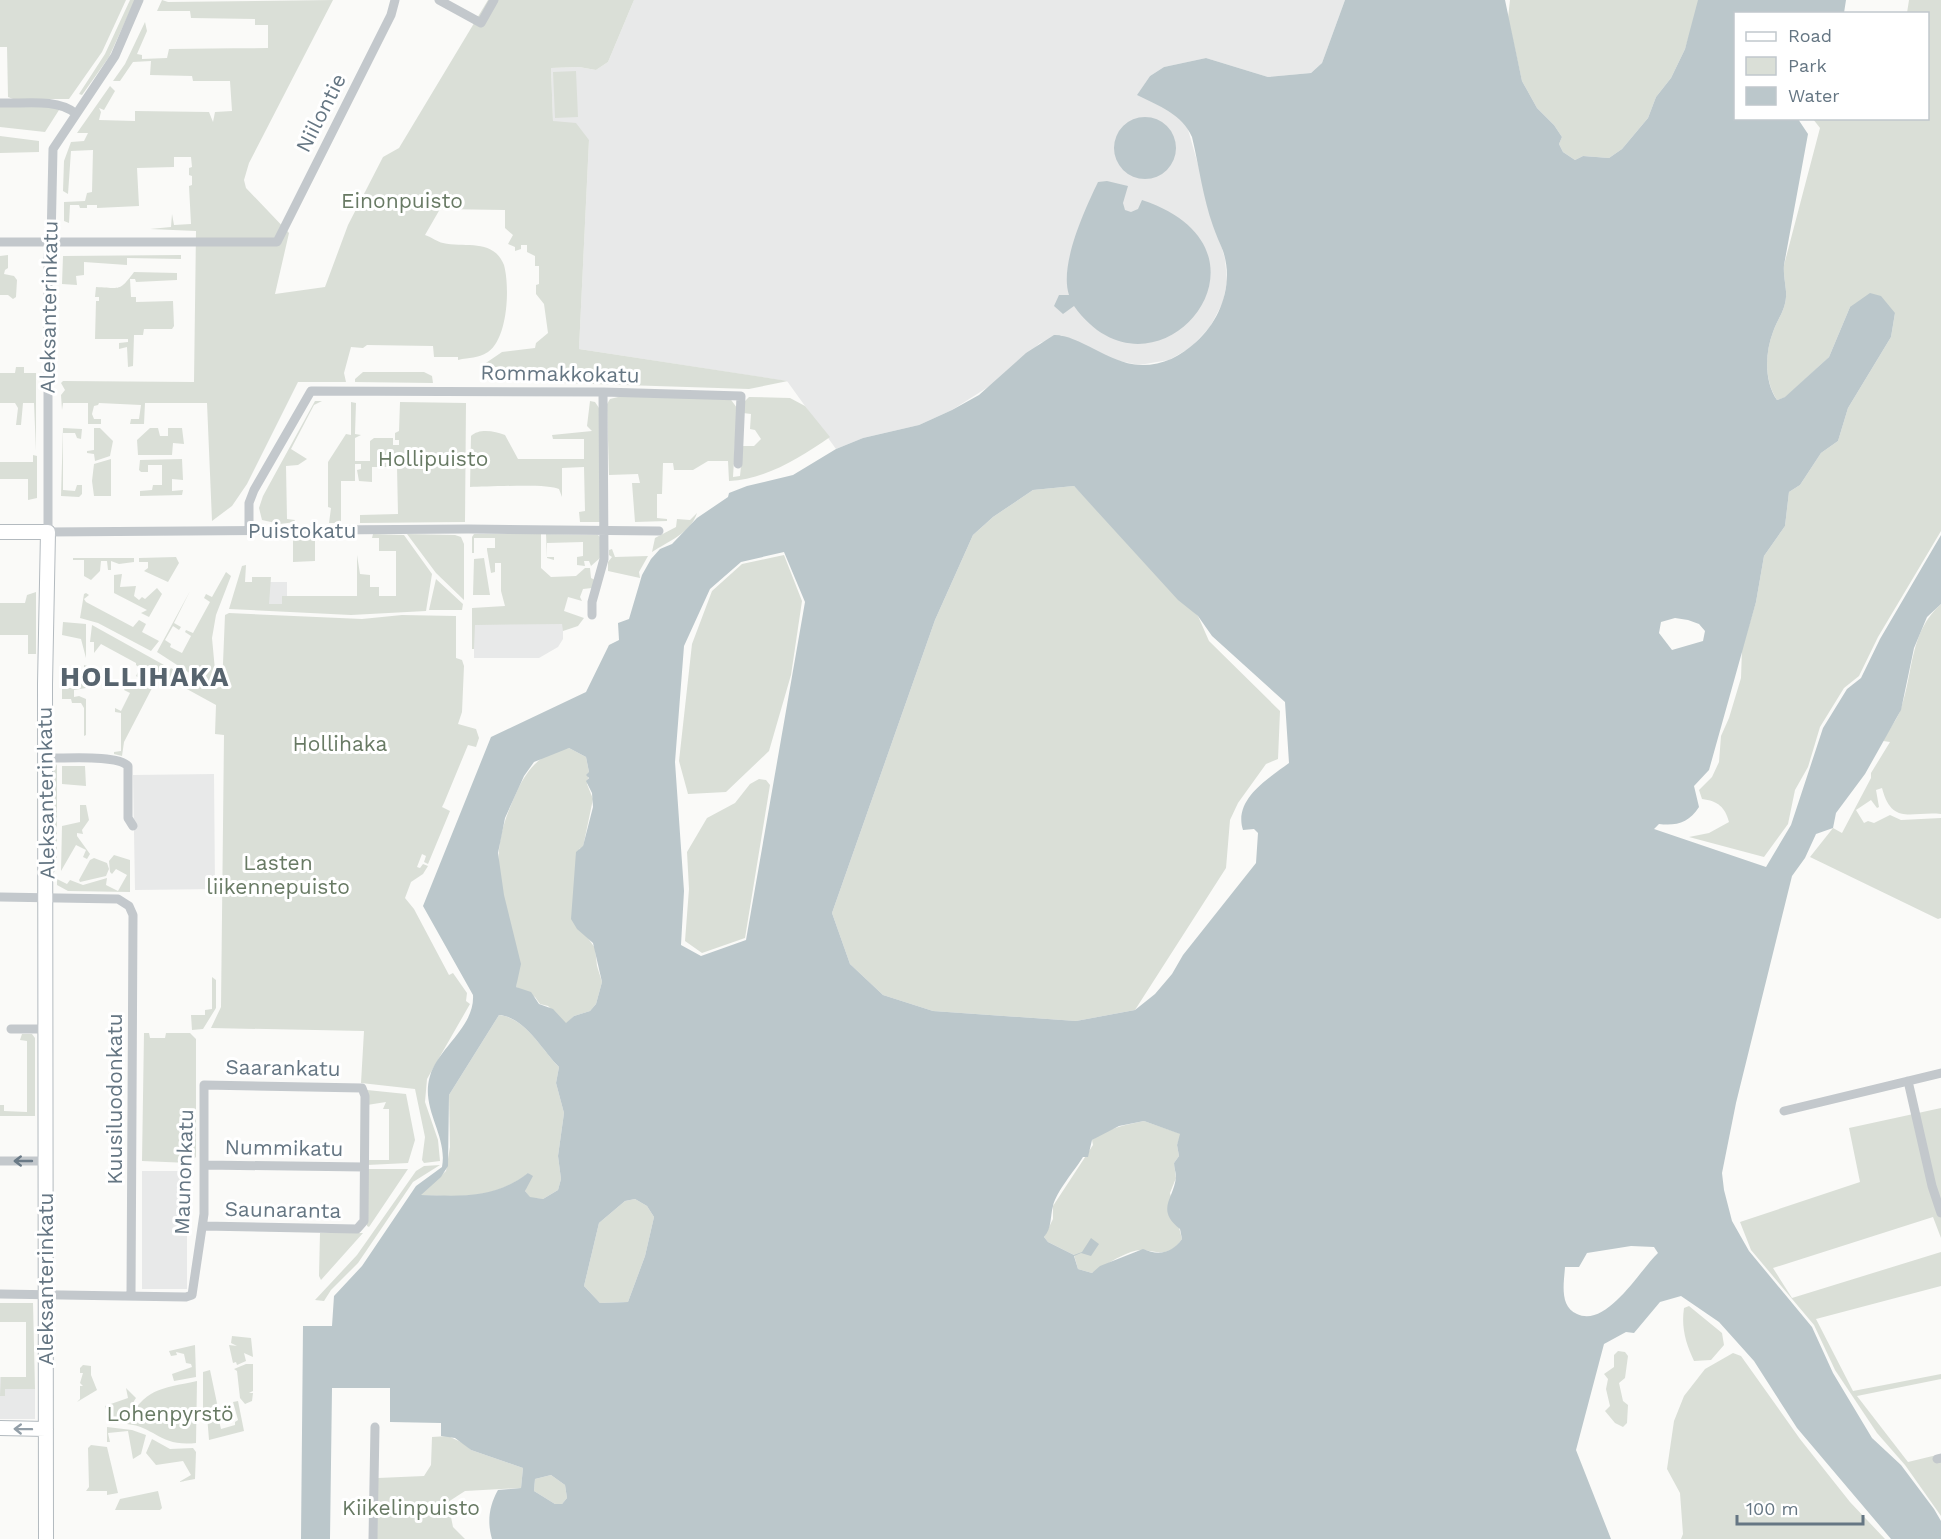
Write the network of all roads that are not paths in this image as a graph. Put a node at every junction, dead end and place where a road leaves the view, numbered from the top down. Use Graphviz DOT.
graph roads {
  1 [pos="139,0"];
  2 [pos="395,0"];
  3 [pos="439,0"];
  4 [pos="494,0"];
  5 [pos="0,103"];
  6 [pos="75,113"];
  7 [pos="0,242"];
  8 [pos="51,242"];
  9 [pos="603,392"];
  10 [pos="738,464"];
  11 [pos="604,530"];
  12 [pos="249,531"];
  13 [pos="659,531"];
  14 [pos="0,532"];
  15 [pos="48,532"];
  16 [pos="592,615"];
  17 [pos="45,758"];
  18 [pos="133,826"];
  19 [pos="0,897"];
  20 [pos="47,898"];
  21 [pos="11,1029"];
  22 [pos="47,1029"];
  23 [pos="1941,1073"];
  24 [pos="202,1081"];
  25 [pos="1908,1081"];
  26 [pos="1784,1111"];
  27 [pos="0,1161"];
  28 [pos="46,1161"];
  29 [pos="205,1165"];
  30 [pos="364,1167"];
  31 [pos="1941,1213"];
  32 [pos="203,1226"];
  33 [pos="0,1294"];
  34 [pos="46,1294"];
  35 [pos="131,1296"];
  36 [pos="375,1427"];
  37 [pos="0,1428"];
  38 [pos="46,1429"];
  39 [pos="46,1539"];
  40 [pos="373,1539"];
  1 -- 6 [label="street, Aleksanterinkatu"];
  2 -- 8 [label="street, Niilontie"];
  3 -- 4 [label="street"];
  5 -- 6 [label="street"];
  6 -- 8 [label="street, Aleksanterinkatu"];
  7 -- 8 [label="street"];
  8 -- 15 [label="street, Aleksanterinkatu"];
  9 -- 10 [label="street, Rommakkokatu"];
  9 -- 11 [label="street"];
  9 -- 12 [label="street, Rommakkokatu"];
  11 -- 12 [label="street, Puistokatu"];
  11 -- 13 [label="street, Puistokatu"];
  11 -- 16 [label="street"];
  12 -- 15 [label="street, Puistokatu"];
  14 -- 15 [label="main road, Puistokatu"];
  15 -- 17 [label="main road, Aleksanterinkatu"];
  17 -- 18 [label="street"];
  17 -- 20 [label="main road, Aleksanterinkatu"];
  19 -- 20 [label="street"];
  20 -- 22 [label="main road, Aleksanterinkatu"];
  20 -- 35 [label="street, Kuusiluodonkatu"];
  21 -- 22 [label="street"];
  22 -- 28 [label="main road, Aleksanterinkatu"];
  23 -- 25 [label="street"];
  24 -- 29 [label="street, Maunonkatu"];
  24 -- 30 [label="street, Saarankatu"];
  25 -- 26 [label="street"];
  25 -- 31 [label="street"];
  28 -- 27 [label="street, one-way"];
  28 -- 34 [label="main road, Aleksanterinkatu"];
  29 -- 30 [label="street, Nummikatu"];
  29 -- 32 [label="street, Maunonkatu"];
  30 -- 32 [label="street, Saunaranta"];
  32 -- 35 [label="street, Maunonkatu"];
  33 -- 34 [label="street"];
  34 -- 35 [label="street"];
  34 -- 38 [label="main road, Aleksanterinkatu"];
  36 -- 40 [label="street"];
  38 -- 37 [label="main road, one-way"];
  38 -- 39 [label="main road, Aleksanterinkatu"];
}
